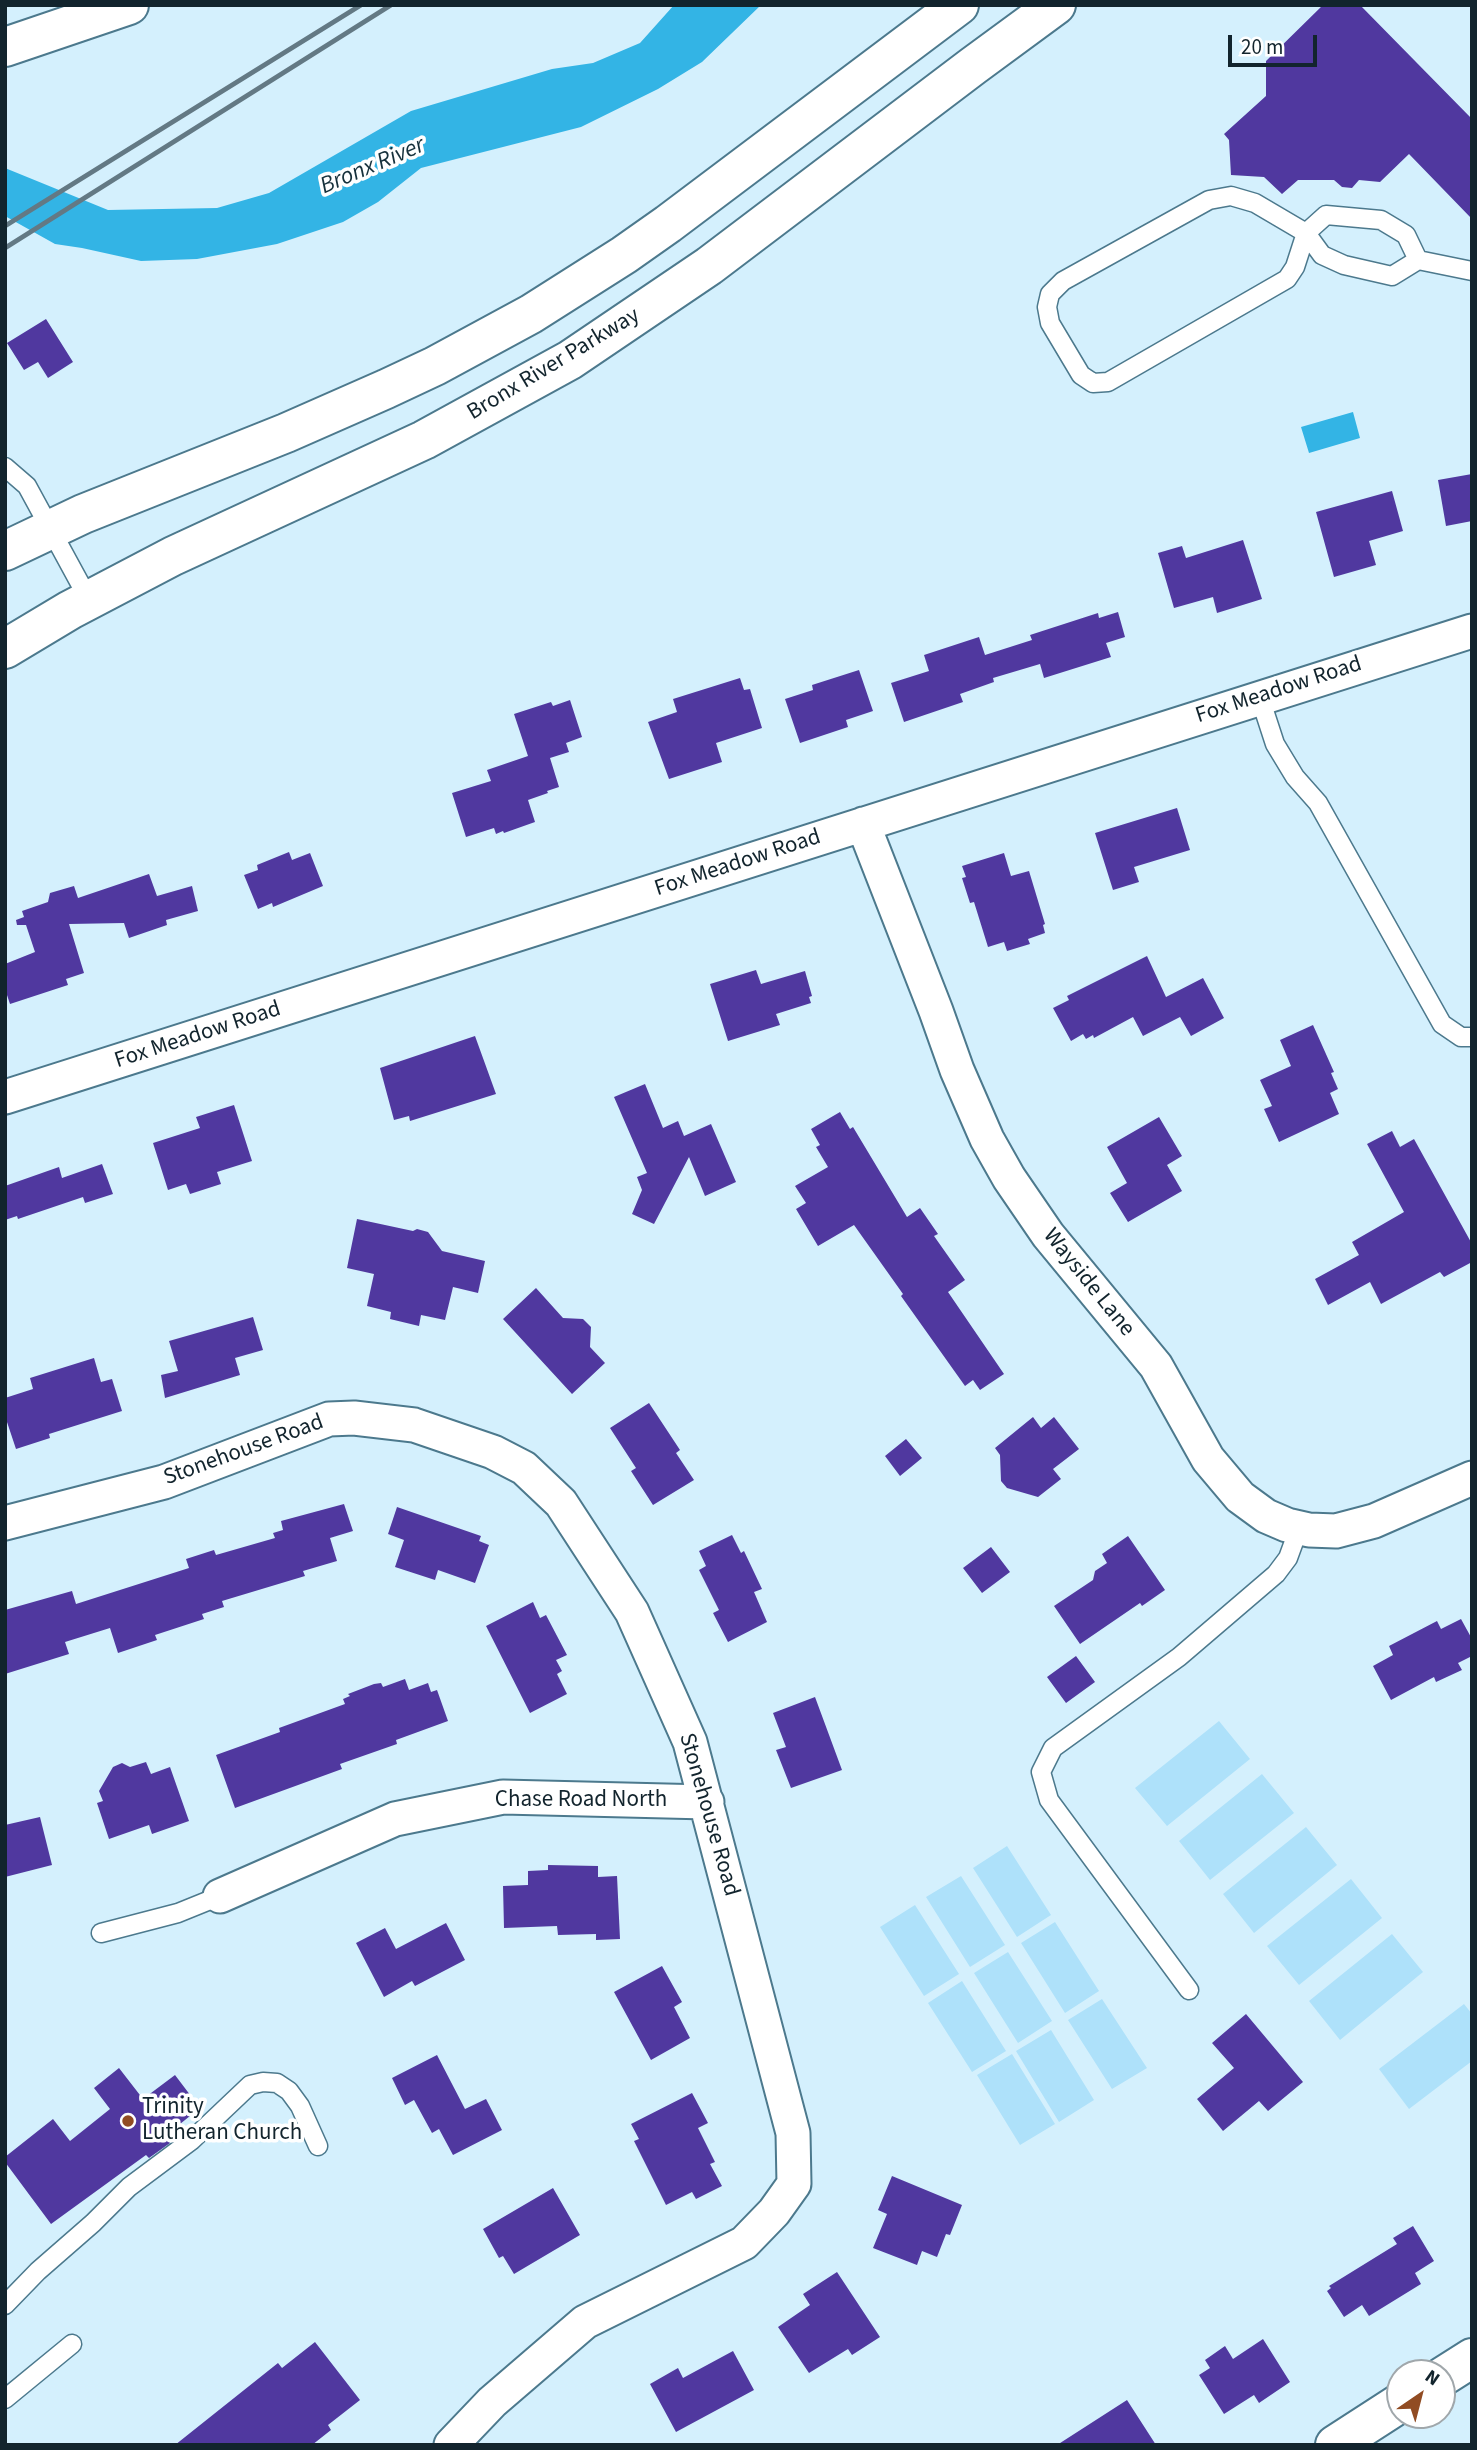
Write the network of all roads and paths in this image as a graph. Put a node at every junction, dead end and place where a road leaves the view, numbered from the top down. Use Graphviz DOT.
graph roads {
  1 [pos="129,5"];
  2 [pos="959,5"];
  3 [pos="1056,5"];
  4 [pos="5,47"];
  5 [pos="1306,233"];
  6 [pos="1418,260"];
  7 [pos="1472,271"];
  8 [pos="5,467"];
  9 [pos="52,529"];
  10 [pos="5,551"];
  11 [pos="89,600"];
  12 [pos="1472,631"];
  13 [pos="5,649"];
  14 [pos="1260,698"];
  15 [pos="863,824"];
  16 [pos="1472,1037"];
  17 [pos="5,1097"];
  18 [pos="1472,1478"];
  19 [pos="5,1523"];
  20 [pos="1298,1528"];
  21 [pos="707,1802"];
  22 [pos="220,1896"];
  23 [pos="101,1933"];
  24 [pos="1189,1990"];
  25 [pos="318,2146"];
  26 [pos="5,2305"];
  27 [pos="72,2344"];
  28 [pos="1472,2358"];
  29 [pos="1456,2368"];
  30 [pos="5,2399"];
  31 [pos="1386,2412"];
  32 [pos="451,2445"];
  33 [pos="1335,2445"];
  1 -- 4 [label="main road"];
  2 -- 9 [label="main road"];
  3 -- 11 [label="main road, Bronx River Parkway"];
  5 -- 5 [label="lane"];
  5 -- 6 [label="lane"];
  5 -- 6 [label="lane"];
  6 -- 7 [label="lane"];
  8 -- 9 [label="lane"];
  9 -- 10 [label="main road"];
  9 -- 11 [label="lane"];
  11 -- 13 [label="main road, Bronx River Parkway"];
  12 -- 14 [label="street, Fox Meadow Road"];
  14 -- 15 [label="street, Fox Meadow Road"];
  14 -- 16 [label="lane"];
  15 -- 17 [label="street, Fox Meadow Road"];
  15 -- 20 [label="street, Wayside Lane"];
  18 -- 20 [label="street, Wayside Lane"];
  19 -- 21 [label="street, Stonehouse Road"];
  20 -- 24 [label="lane"];
  21 -- 22 [label="street, Chase Road North"];
  21 -- 32 [label="street, Stonehouse Road"];
  22 -- 23 [label="lane"];
  25 -- 26 [label="lane"];
  27 -- 30 [label="lane"];
  28 -- 29 [label="main road"];
  31 -- 33 [label="main road"];
}
